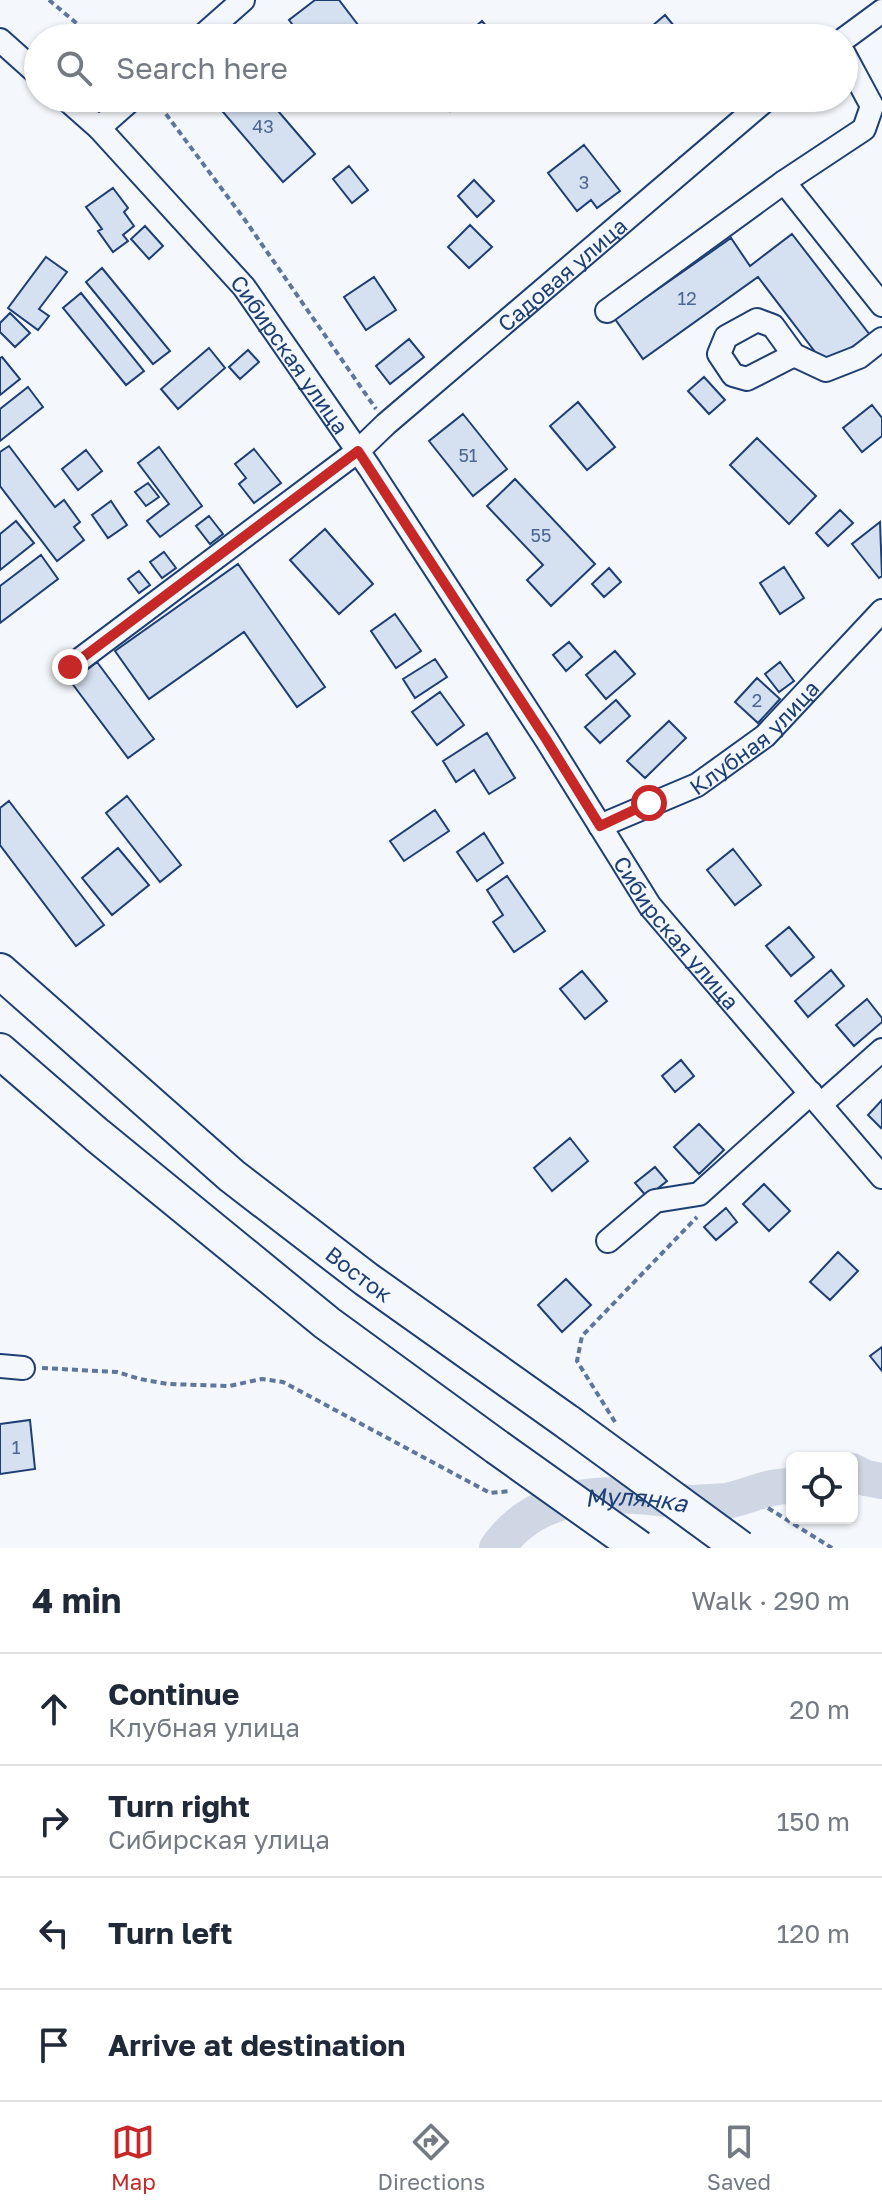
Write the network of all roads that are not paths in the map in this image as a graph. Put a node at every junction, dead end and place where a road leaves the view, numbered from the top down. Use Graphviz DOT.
graph roads {
  1 [pos="243,0"];
  2 [pos="882,11"];
  3 [pos="216,24"];
  4 [pos="858,29"];
  5 [pos="0,40"];
  6 [pos="24,61"];
  7 [pos="858,80"];
  8 [pos="81,112"];
  9 [pos="117,112"];
  10 [pos="752,112"];
  11 [pos="99,128"];
  12 [pos="784,182"];
  13 [pos="882,305"];
  14 [pos="607,311"];
  15 [pos="882,339"];
  16 [pos="794,355"];
  17 [pos="358,451"];
  18 [pos="882,611"];
  19 [pos="70,667"];
  20 [pos="600,826"];
  21 [pos="0,971"];
  22 [pos="882,1050"];
  23 [pos="0,1051"];
  24 [pos="816,1098"];
  25 [pos="882,1177"];
  26 [pos="608,1241"];
  27 [pos="0,1366"];
  28 [pos="23,1368"];
  29 [pos="639,1548"];
  30 [pos="740,1548"];
  1 -- 3 [label="street"];
  2 -- 4 [label="street"];
  5 -- 6 [label="street"];
  7 -- 12 [label="street"];
  8 -- 11 [label="street, Сибирская улица"];
  9 -- 11 [label="street"];
  10 -- 17 [label="street, Садовая улица"];
  11 -- 17 [label="street, Сибирская улица"];
  12 -- 13 [label="street"];
  12 -- 14 [label="street"];
  15 -- 16 [label="street"];
  17 -- 19 [label="street, Садовая улица"];
  17 -- 20 [label="street, Сибирская улица"];
  18 -- 20 [label="street, Клубная улица"];
  20 -- 24 [label="street, Сибирская улица"];
  21 -- 30 [label="highway, Восток, bridge"];
  22 -- 24 [label="street"];
  23 -- 29 [label="highway, bridge"];
  24 -- 25 [label="street, Сибирская улица"];
  24 -- 26 [label="street"];
  27 -- 28 [label="street"];
}
